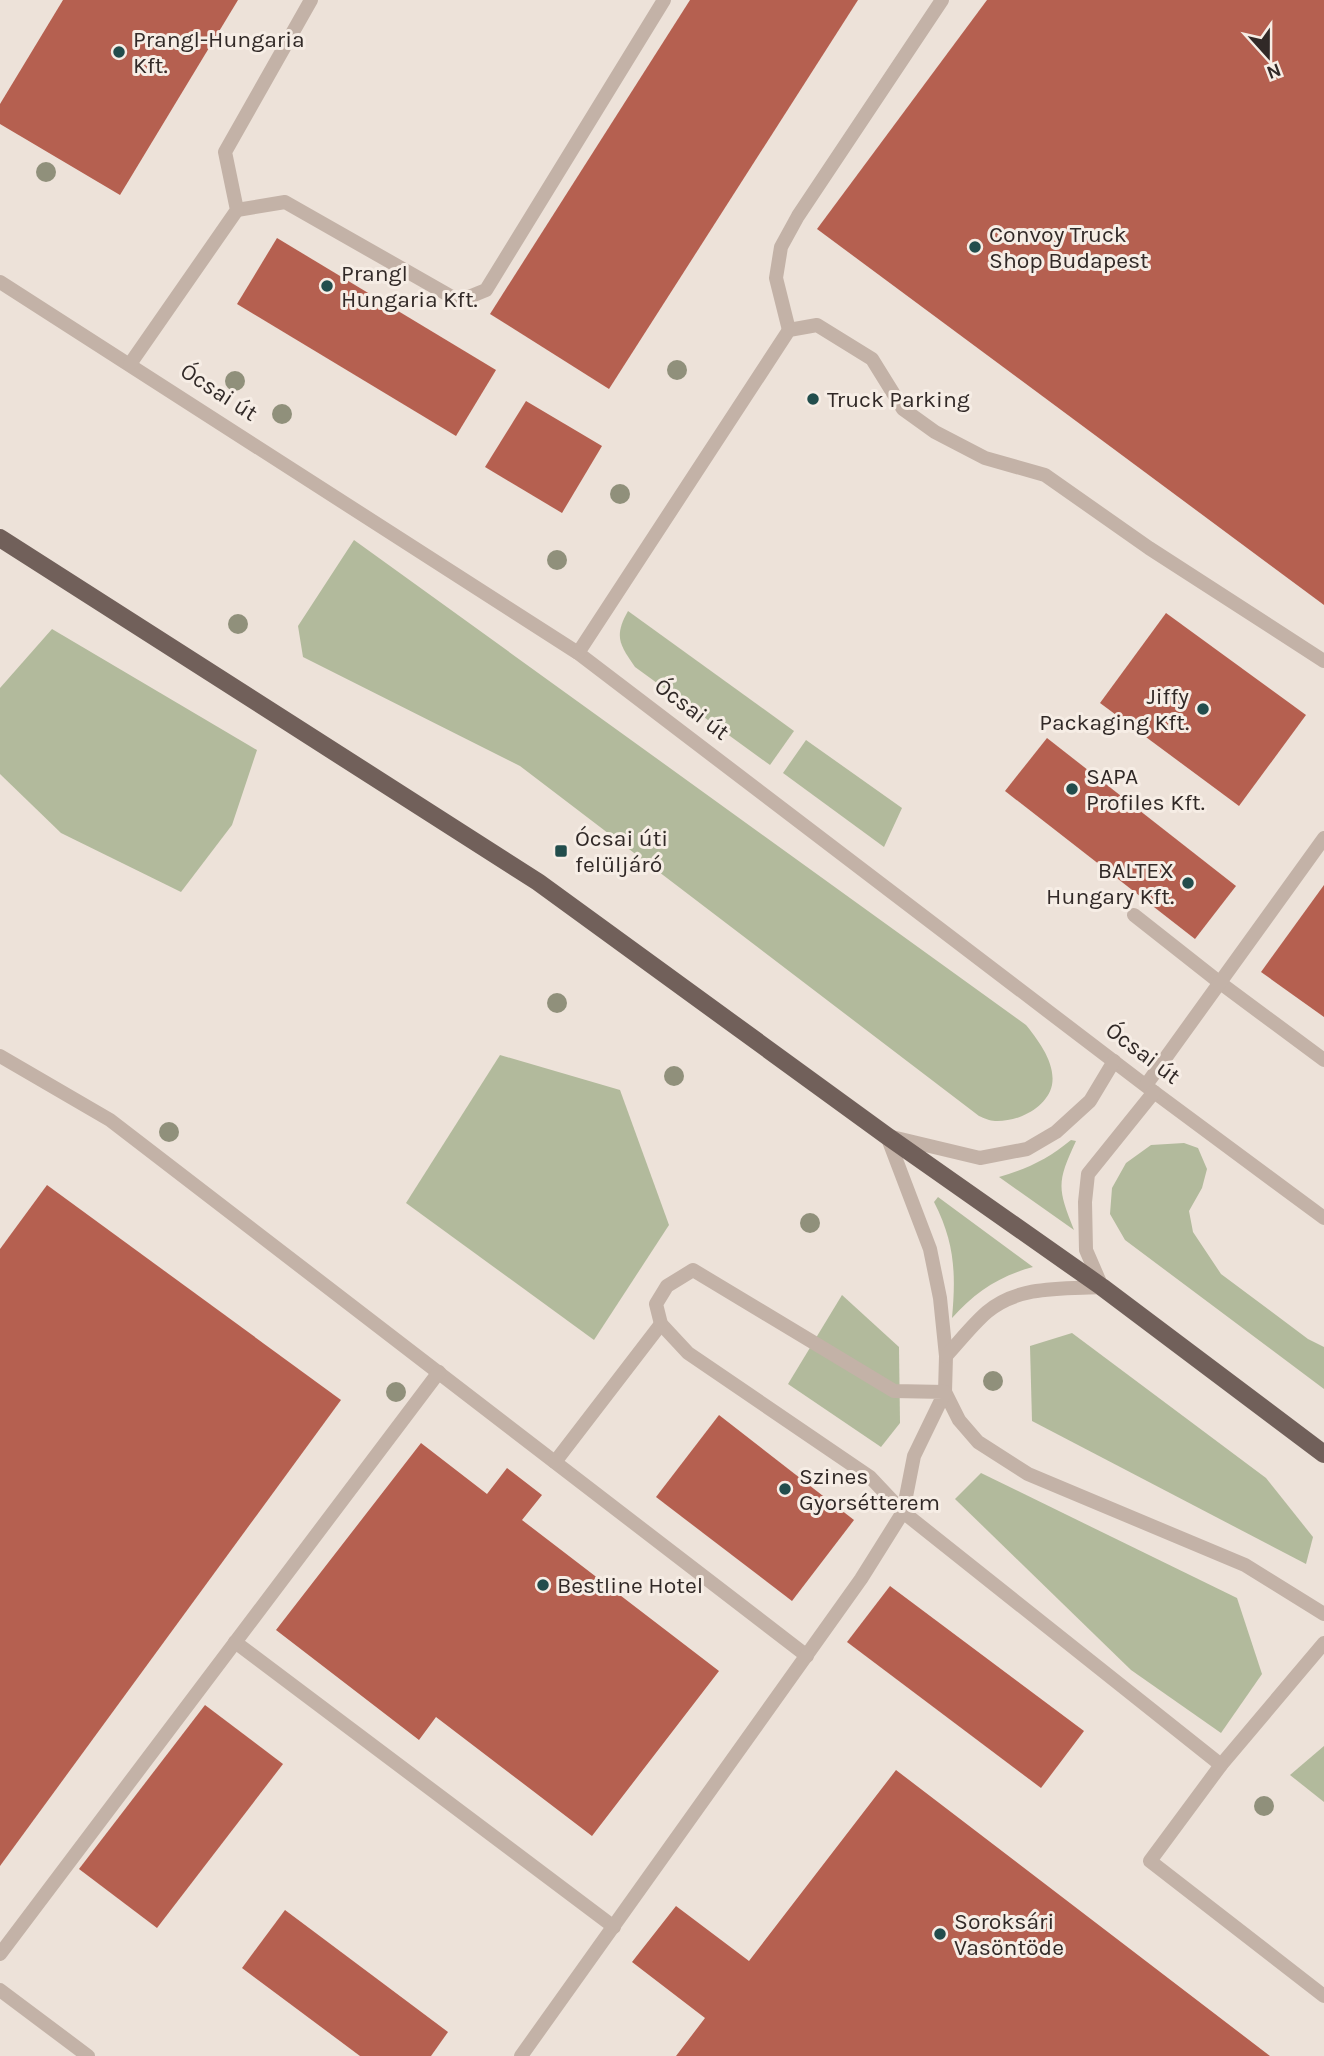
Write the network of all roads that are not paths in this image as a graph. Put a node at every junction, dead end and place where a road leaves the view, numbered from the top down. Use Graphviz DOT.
graph roads {
  1 [pos="311,0"];
  2 [pos="664,0"];
  3 [pos="942,0"];
  4 [pos="237,209"];
  5 [pos="0,282"];
  6 [pos="789,330"];
  7 [pos="130,364"];
  8 [pos="0,538"];
  9 [pos="578,653"];
  10 [pos="1324,661"];
  11 [pos="1324,838"];
  12 [pos="1134,915"];
  13 [pos="1219,982"];
  14 [pos="0,1056"];
  15 [pos="1324,1060"];
  16 [pos="1114,1061"];
  17 [pos="1150,1089"];
  18 [pos="887,1136"];
  19 [pos="1324,1218"];
  20 [pos="1102,1287"];
  21 [pos="661,1324"];
  22 [pos="946,1356"];
  23 [pos="439,1372"];
  24 [pos="945,1392"];
  25 [pos="1324,1454"];
  26 [pos="555,1462"];
  27 [pos="902,1512"];
  28 [pos="1324,1614"];
  29 [pos="235,1642"];
  30 [pos="1324,1643"];
  31 [pos="807,1656"];
  32 [pos="1221,1765"];
  33 [pos="614,1927"];
  34 [pos="0,1954"];
  35 [pos="0,1990"];
  36 [pos="1324,1996"];
  37 [pos="88,2056"];
  38 [pos="521,2056"];
  1 -- 4 [label="lane"];
  2 -- 4 [label="lane"];
  3 -- 6 [label="lane"];
  4 -- 7 [label="lane"];
  5 -- 7 [label="lane, Ócsai út"];
  6 -- 9 [label="lane"];
  6 -- 10 [label="lane"];
  7 -- 9 [label="lane, Ócsai út"];
  8 -- 18 [label="main road"];
  9 -- 16 [label="lane, Ócsai út"];
  11 -- 13 [label="lane"];
  12 -- 13 [label="lane"];
  13 -- 15 [label="lane"];
  13 -- 17 [label="lane"];
  14 -- 23 [label="lane"];
  16 -- 17 [label="lane, Ócsai út"];
  16 -- 18 [label="lane"];
  17 -- 19 [label="lane, Ócsai út"];
  17 -- 20 [label="lane"];
  18 -- 20 [label="main road"];
  18 -- 22 [label="lane"];
  20 -- 22 [label="lane"];
  20 -- 25 [label="main road"];
  21 -- 24 [label="lane"];
  21 -- 26 [label="lane"];
  21 -- 27 [label="lane"];
  22 -- 24 [label="lane"];
  23 -- 26 [label="lane"];
  23 -- 29 [label="lane"];
  24 -- 27 [label="lane"];
  24 -- 28 [label="lane"];
  26 -- 31 [label="lane"];
  27 -- 31 [label="lane"];
  27 -- 32 [label="lane"];
  29 -- 33 [label="lane"];
  29 -- 34 [label="lane"];
  30 -- 32 [label="lane"];
  31 -- 33 [label="lane"];
  32 -- 36 [label="lane"];
  33 -- 38 [label="lane"];
  35 -- 37 [label="lane"];
}
